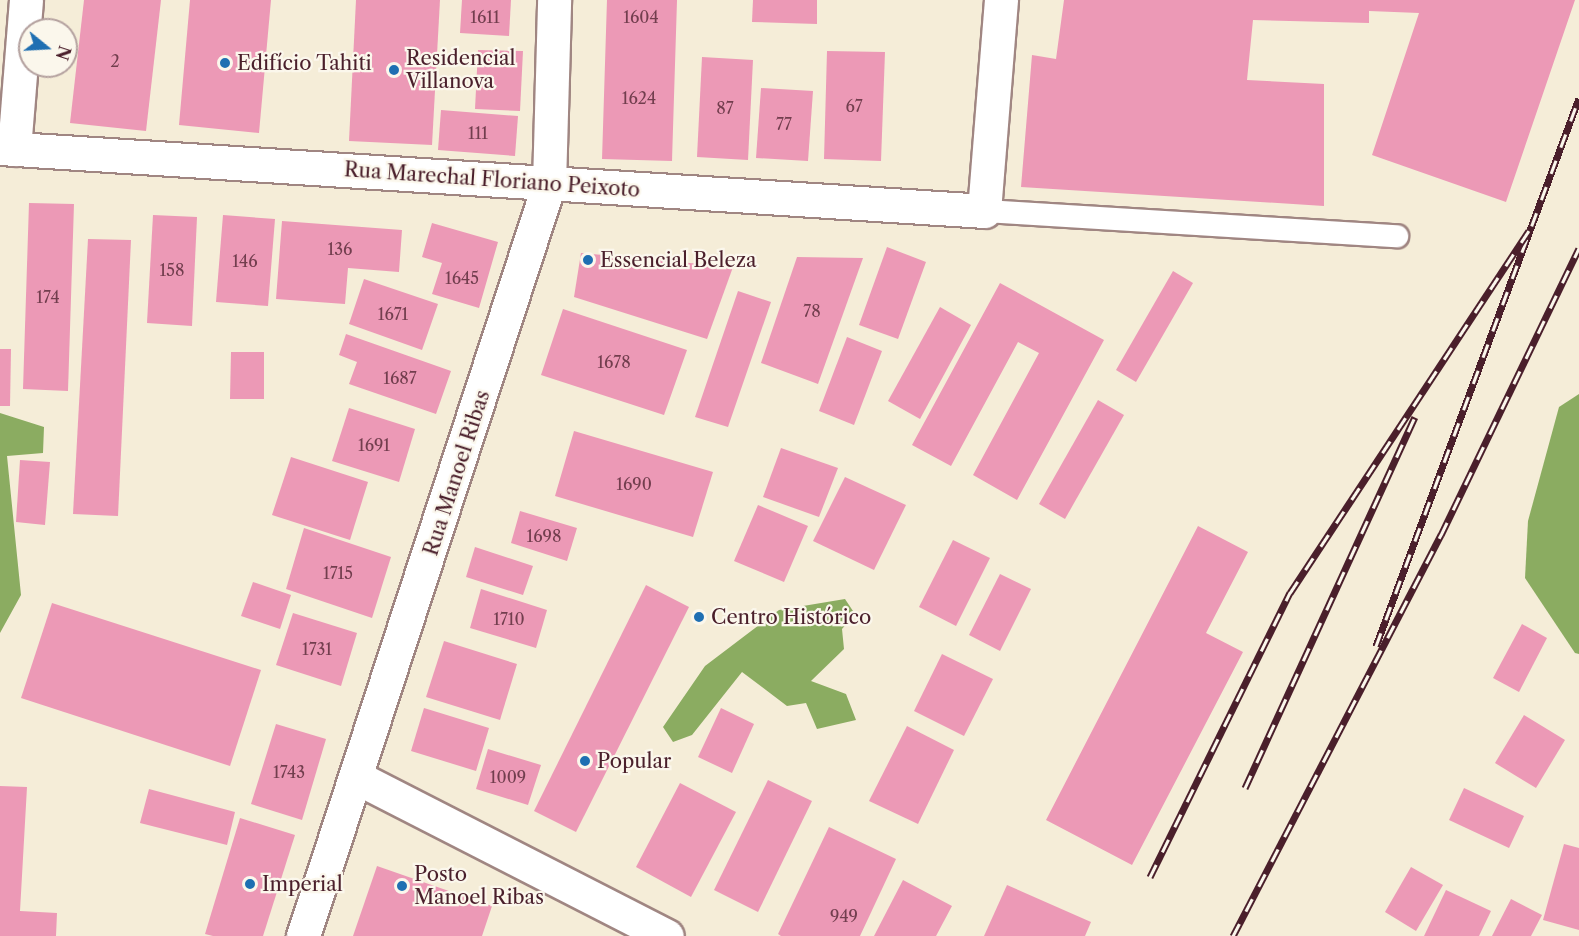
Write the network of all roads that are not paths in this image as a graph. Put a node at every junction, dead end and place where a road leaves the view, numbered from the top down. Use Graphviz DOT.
graph roads {
  1 [pos="26,0"];
  2 [pos="554,0"];
  3 [pos="1001,0"];
  4 [pos="7,148"];
  5 [pos="549,184"];
  6 [pos="984,211"];
  7 [pos="1397,236"];
  8 [pos="356,777"];
  9 [pos="303,936"];
  10 [pos="667,936"];
  1 -- 4 [label="street"];
  2 -- 5 [label="street, Rua Manoel Ribas"];
  3 -- 6 [label="street"];
  4 -- 5 [label="street, Rua Marechal Floriano Peixoto"];
  5 -- 6 [label="street, Rua Marechal Floriano Peixoto"];
  5 -- 8 [label="street, Rua Manoel Ribas"];
  6 -- 7 [label="lane"];
  8 -- 9 [label="street, Rua Manoel Ribas"];
  8 -- 10 [label="street"];
}
